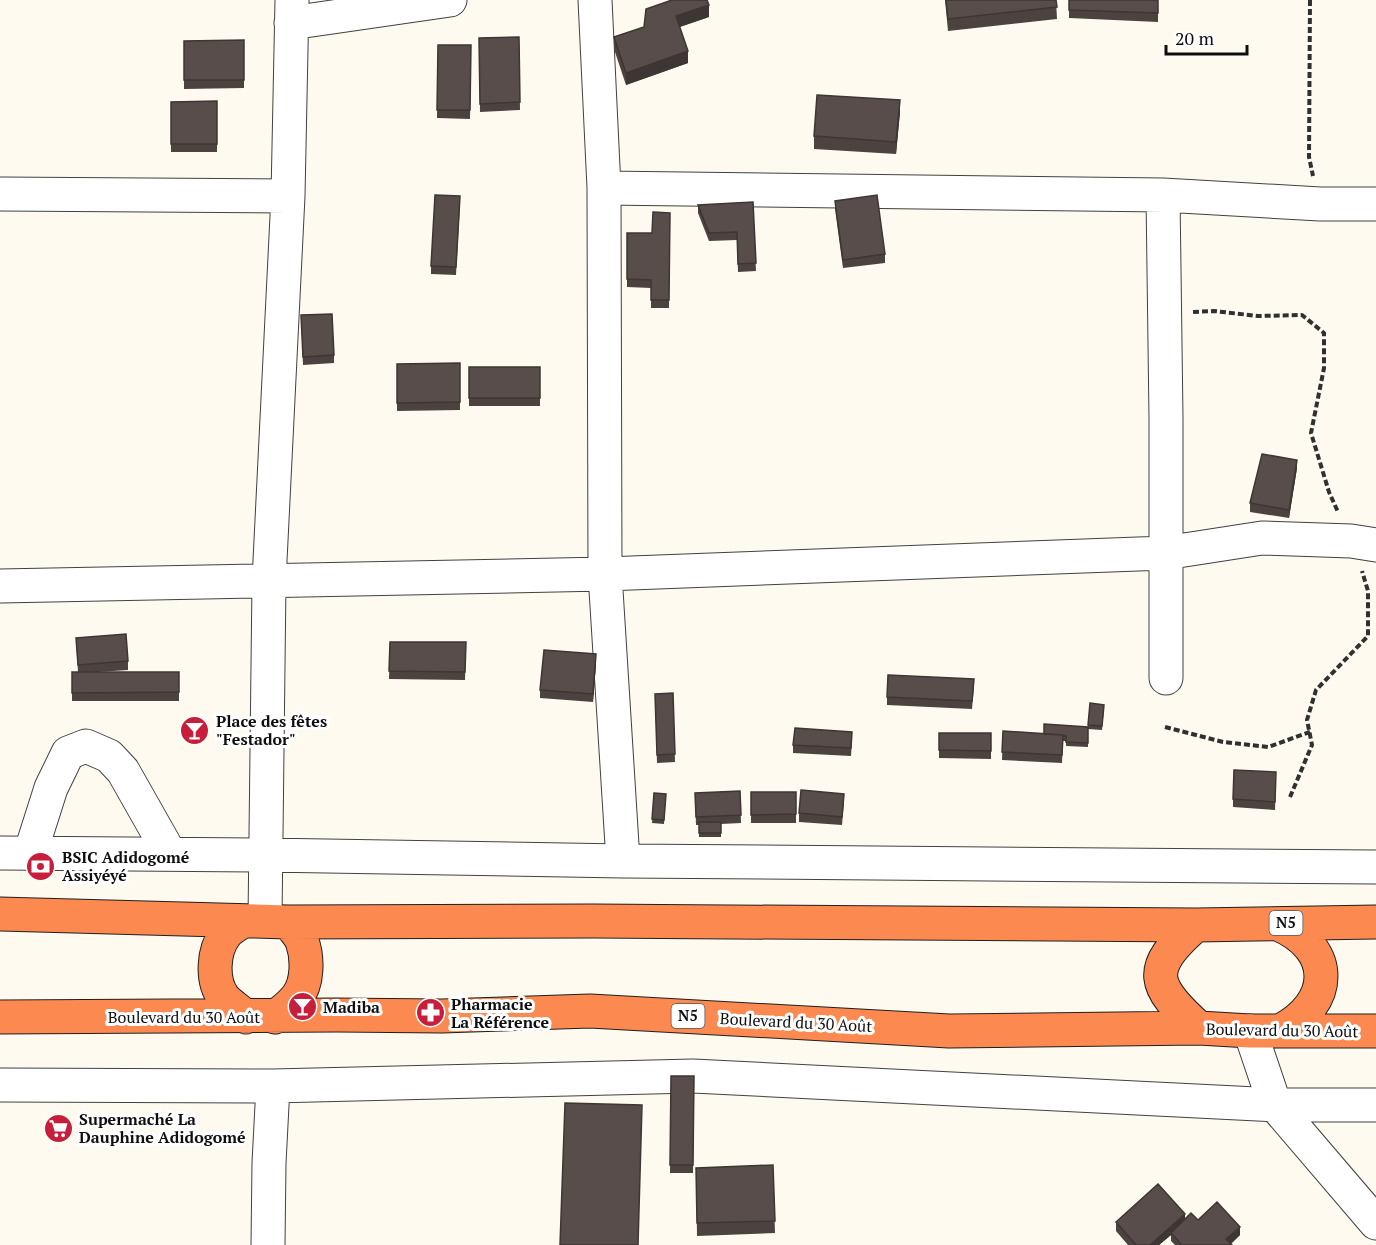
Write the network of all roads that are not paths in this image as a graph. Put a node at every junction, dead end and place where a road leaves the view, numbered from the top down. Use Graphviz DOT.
graph roads {
  1 [pos="450,0"];
  2 [pos="595,0"];
  3 [pos="291,11"];
  4 [pos="604,188"];
  5 [pos="0,194"];
  6 [pos="1163,195"];
  7 [pos="288,196"];
  8 [pos="1376,204"];
  9 [pos="1376,545"];
  10 [pos="1165,553"];
  11 [pos="605,574"];
  12 [pos="268,581"];
  13 [pos="0,586"];
  14 [pos="1166,678"];
  15 [pos="15,854"];
  16 [pos="170,854"];
  17 [pos="265,855"];
  18 [pos="623,861"];
  19 [pos="1376,867"];
  20 [pos="0,914"];
  21 [pos="265,921"];
  22 [pos="1376,922"];
  23 [pos="1278,924"];
  24 [pos="1196,925"];
  25 [pos="0,1017"];
  26 [pos="260,1017"];
  27 [pos="1199,1028"];
  28 [pos="1265,1031"];
  29 [pos="1376,1031"];
  30 [pos="0,1085"];
  31 [pos="273,1086"];
  32 [pos="1275,1105"];
  33 [pos="1376,1105"];
  34 [pos="1376,1223"];
  35 [pos="268,1245"];
  1 -- 3 [label="street"];
  2 -- 4 [label="street"];
  3 -- 7 [label="street"];
  4 -- 6 [label="street"];
  4 -- 11 [label="street"];
  5 -- 7 [label="street"];
  6 -- 8 [label="street"];
  6 -- 10 [label="street"];
  7 -- 12 [label="street"];
  9 -- 10 [label="street"];
  10 -- 11 [label="street"];
  10 -- 14 [label="street"];
  11 -- 12 [label="street"];
  11 -- 18 [label="street"];
  12 -- 13 [label="street"];
  12 -- 17 [label="street"];
  15 -- 16 [label="street"];
  15 -- 16 [label="street"];
  16 -- 17 [label="street"];
  17 -- 18 [label="street"];
  17 -- 21 [label="street"];
  18 -- 19 [label="street"];
  20 -- 21 [label="highway, N5"];
  21 -- 24 [label="highway, N5"];
  21 -- 26 [label="highway"];
  21 -- 26 [label="highway"];
  22 -- 23 [label="highway, N5"];
  23 -- 24 [label="highway, N5"];
  23 -- 28 [label="highway"];
  24 -- 27 [label="highway"];
  25 -- 26 [label="highway, Boulevard du 30 Août / N5"];
  26 -- 27 [label="highway, Boulevard du 30 Août / N5"];
  27 -- 28 [label="highway, Boulevard du 30 Août / N5"];
  28 -- 29 [label="highway, Boulevard du 30 Août / N5"];
  28 -- 32 [label="street"];
  30 -- 31 [label="street"];
  31 -- 32 [label="street"];
  31 -- 35 [label="street"];
  32 -- 33 [label="street"];
  32 -- 34 [label="street"];
}
